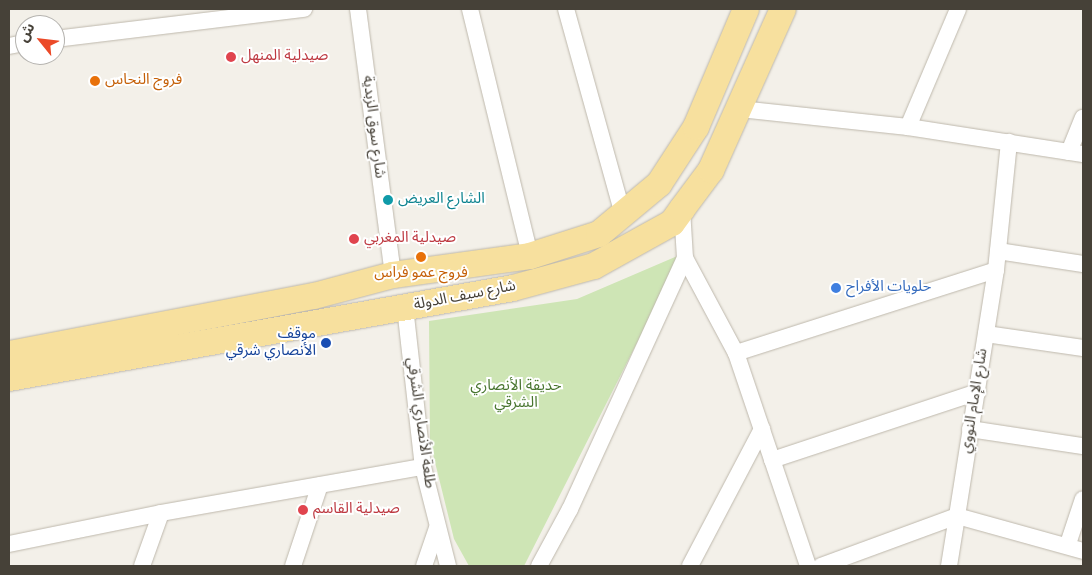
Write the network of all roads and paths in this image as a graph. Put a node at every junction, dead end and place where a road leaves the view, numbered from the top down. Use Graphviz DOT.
graph roads {
  1 [pos="304,9"];
  2 [pos="358,9"];
  3 [pos="470,9"];
  4 [pos="566,9"];
  5 [pos="783,9"];
  6 [pos="958,9"];
  7 [pos="744,10"];
  8 [pos="65,38"];
  9 [pos="740,110"];
  10 [pos="1083,118"];
  11 [pos="908,127"];
  12 [pos="1009,142"];
  13 [pos="1076,153"];
  14 [pos="682,209"];
  15 [pos="623,214"];
  16 [pos="998,251"];
  17 [pos="530,256"];
  18 [pos="685,258"];
  19 [pos="1083,264"];
  20 [pos="996,270"];
  21 [pos="393,275"];
  22 [pos="406,307"];
  23 [pos="986,334"];
  24 [pos="1083,348"];
  25 [pos="736,353"];
  26 [pos="9,354"];
  27 [pos="9,378"];
  28 [pos="978,392"];
  29 [pos="762,429"];
  30 [pos="970,429"];
  31 [pos="1083,446"];
  32 [pos="772,460"];
  33 [pos="423,466"];
  34 [pos="320,485"];
  35 [pos="1083,499"];
  36 [pos="161,513"];
  37 [pos="957,516"];
  38 [pos="437,528"];
  39 [pos="9,544"];
  40 [pos="1068,544"];
  41 [pos="1083,551"];
  42 [pos="142,566"];
  43 [pos="293,566"];
  44 [pos="424,566"];
  45 [pos="448,566"];
  46 [pos="539,566"];
  47 [pos="690,566"];
  48 [pos="808,566"];
  49 [pos="821,566"];
  50 [pos="949,566"];
  1 -- 8 [label="street"];
  2 -- 21 [label="street, شارع سوق الزبدية"];
  3 -- 17 [label="street"];
  4 -- 15 [label="street"];
  5 -- 9 [label="main road, شارع سيف الدولة"];
  6 -- 11 [label="street"];
  7 -- 15 [label="main road, شارع سيف الدولة"];
  9 -- 11 [label="street"];
  9 -- 14 [label="main road, شارع سيف الدولة"];
  10 -- 13 [label="street"];
  11 -- 12 [label="street"];
  12 -- 13 [label="street"];
  12 -- 16 [label="street, شارع الإمام النووي"];
  14 -- 18 [label="street"];
  14 -- 22 [label="main road, شارع سيف الدولة"];
  15 -- 17 [label="main road, شارع سيف الدولة"];
  16 -- 19 [label="street"];
  16 -- 20 [label="street, شارع الإمام النووي"];
  17 -- 21 [label="main road, شارع سيف الدولة"];
  18 -- 25 [label="street"];
  18 -- 46 [label="street"];
  20 -- 23 [label="street, شارع الإمام النووي"];
  20 -- 25 [label="street"];
  21 -- 26 [label="main road, شارع سيف الدولة"];
  22 -- 27 [label="main road, شارع سيف الدولة"];
  22 -- 33 [label="street, طلعة الأنصاري الشرقي"];
  23 -- 24 [label="street"];
  23 -- 28 [label="street, شارع الإمام النووي"];
  25 -- 29 [label="street"];
  28 -- 30 [label="street, شارع الإمام النووي"];
  28 -- 32 [label="street"];
  29 -- 32 [label="street"];
  29 -- 47 [label="street"];
  30 -- 31 [label="street"];
  30 -- 37 [label="street, شارع الإمام النووي"];
  32 -- 48 [label="street"];
  33 -- 34 [label="street"];
  33 -- 38 [label="street, طلعة الأنصاري الشرقي"];
  34 -- 36 [label="street"];
  34 -- 43 [label="street"];
  35 -- 40 [label="street"];
  36 -- 39 [label="street"];
  36 -- 42 [label="street"];
  37 -- 40 [label="street"];
  37 -- 49 [label="street"];
  37 -- 50 [label="street, شارع الإمام النووي"];
  38 -- 44 [label="street"];
  38 -- 45 [label="street, طلعة الأنصاري الشرقي"];
  40 -- 41 [label="street"];
}
